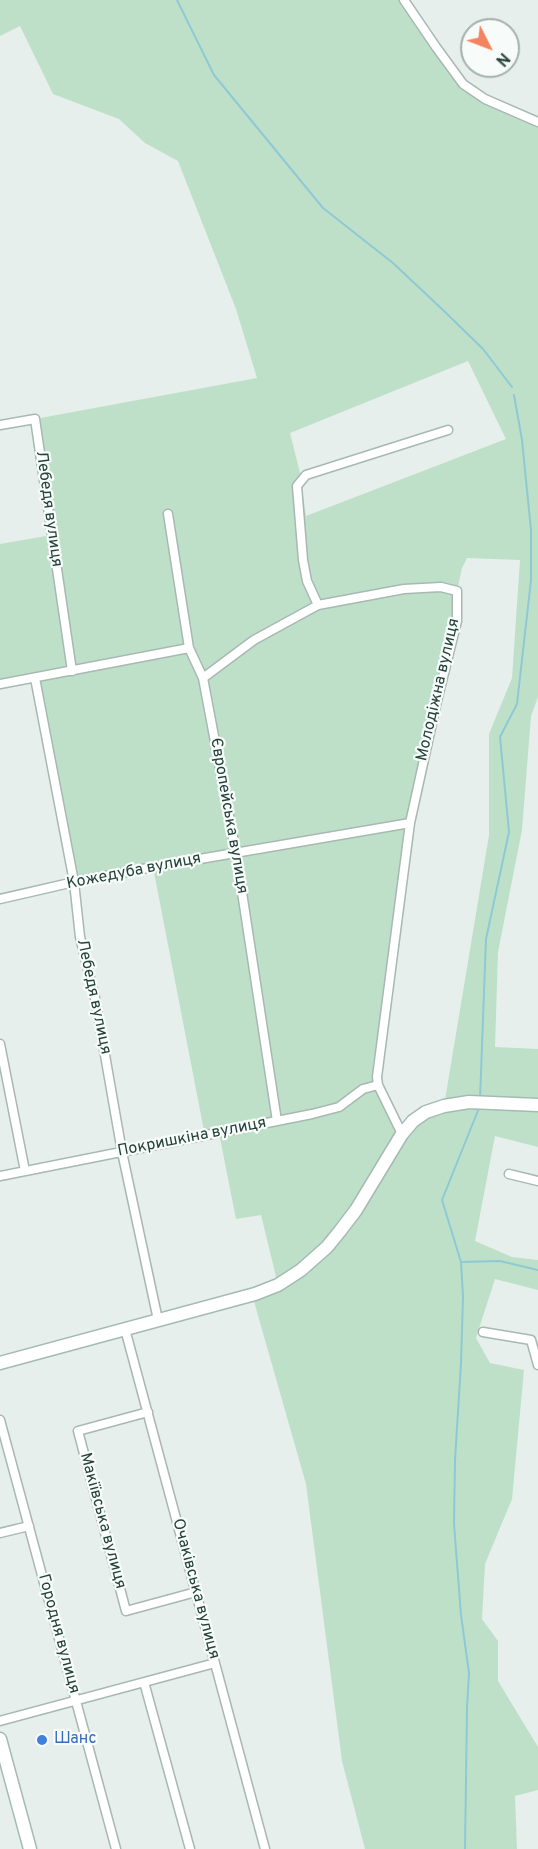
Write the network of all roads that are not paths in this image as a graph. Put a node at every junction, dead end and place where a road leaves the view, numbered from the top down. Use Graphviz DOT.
graph roads {
  1 [pos="405,0"];
  2 [pos="538,122"];
  3 [pos="0,425"];
  4 [pos="448,430"];
  5 [pos="168,514"];
  6 [pos="318,605"];
  7 [pos="189,648"];
  8 [pos="72,670"];
  9 [pos="35,678"];
  10 [pos="203,678"];
  11 [pos="0,684"];
  12 [pos="410,823"];
  13 [pos="236,853"];
  14 [pos="74,882"];
  15 [pos="0,899"];
  16 [pos="0,1044"];
  17 [pos="378,1085"];
  18 [pos="538,1106"];
  19 [pos="277,1121"];
  20 [pos="402,1134"];
  21 [pos="122,1152"];
  22 [pos="25,1171"];
  23 [pos="508,1174"];
  24 [pos="0,1176"];
  25 [pos="538,1181"];
  26 [pos="157,1318"];
  27 [pos="125,1329"];
  28 [pos="483,1332"];
  29 [pos="0,1363"];
  30 [pos="538,1365"];
  31 [pos="148,1412"];
  32 [pos="0,1420"];
  33 [pos="29,1526"];
  34 [pos="0,1533"];
  35 [pos="196,1592"];
  36 [pos="215,1663"];
  37 [pos="144,1682"];
  38 [pos="76,1701"];
  39 [pos="0,1721"];
  40 [pos="0,1739"];
  41 [pos="30,1849"];
  42 [pos="116,1849"];
  43 [pos="190,1849"];
  44 [pos="265,1849"];
  1 -- 2 [label="street"];
  3 -- 8 [label="street, Лебедя вулиця"];
  4 -- 6 [label="street"];
  5 -- 7 [label="street, Європейська вулиця"];
  6 -- 10 [label="street"];
  6 -- 12 [label="street, Молодіжна вулиця"];
  7 -- 8 [label="street"];
  7 -- 10 [label="street, Європейська вулиця"];
  8 -- 9 [label="street"];
  9 -- 11 [label="street"];
  9 -- 14 [label="street, Лебедя вулиця"];
  10 -- 13 [label="street, Європейська вулиця"];
  12 -- 13 [label="street, Кожедуба вулиця"];
  12 -- 17 [label="street, Молодіжна вулиця"];
  13 -- 14 [label="street, Кожедуба вулиця"];
  13 -- 19 [label="street, Європейська вулиця"];
  14 -- 15 [label="street, Кожедуба вулиця"];
  14 -- 21 [label="street, Лебедя вулиця"];
  16 -- 22 [label="street"];
  17 -- 19 [label="street, Покришкіна вулиця"];
  17 -- 20 [label="street, Молодіжна вулиця"];
  18 -- 20 [label="street"];
  19 -- 21 [label="street, Покришкіна вулиця"];
  20 -- 26 [label="street"];
  21 -- 22 [label="street, Покришкіна вулиця"];
  21 -- 26 [label="street, Лебедя вулиця"];
  22 -- 24 [label="street, Покришкіна вулиця"];
  23 -- 25 [label="street"];
  26 -- 27 [label="street"];
  27 -- 29 [label="street"];
  27 -- 31 [label="street, Очаківська вулиця"];
  28 -- 30 [label="street"];
  31 -- 35 [label="street, Очаківська вулиця"];
  31 -- 35 [label="street, Макіївська вулиця"];
  32 -- 33 [label="street, Городня вулиця"];
  33 -- 34 [label="street"];
  33 -- 38 [label="street, Городня вулиця"];
  35 -- 36 [label="street, Очаківська вулиця"];
  36 -- 37 [label="street"];
  36 -- 44 [label="street, Очаківська вулиця"];
  37 -- 38 [label="street"];
  37 -- 43 [label="street"];
  38 -- 39 [label="street"];
  38 -- 42 [label="street, Городня вулиця"];
  40 -- 41 [label="street"];
}
